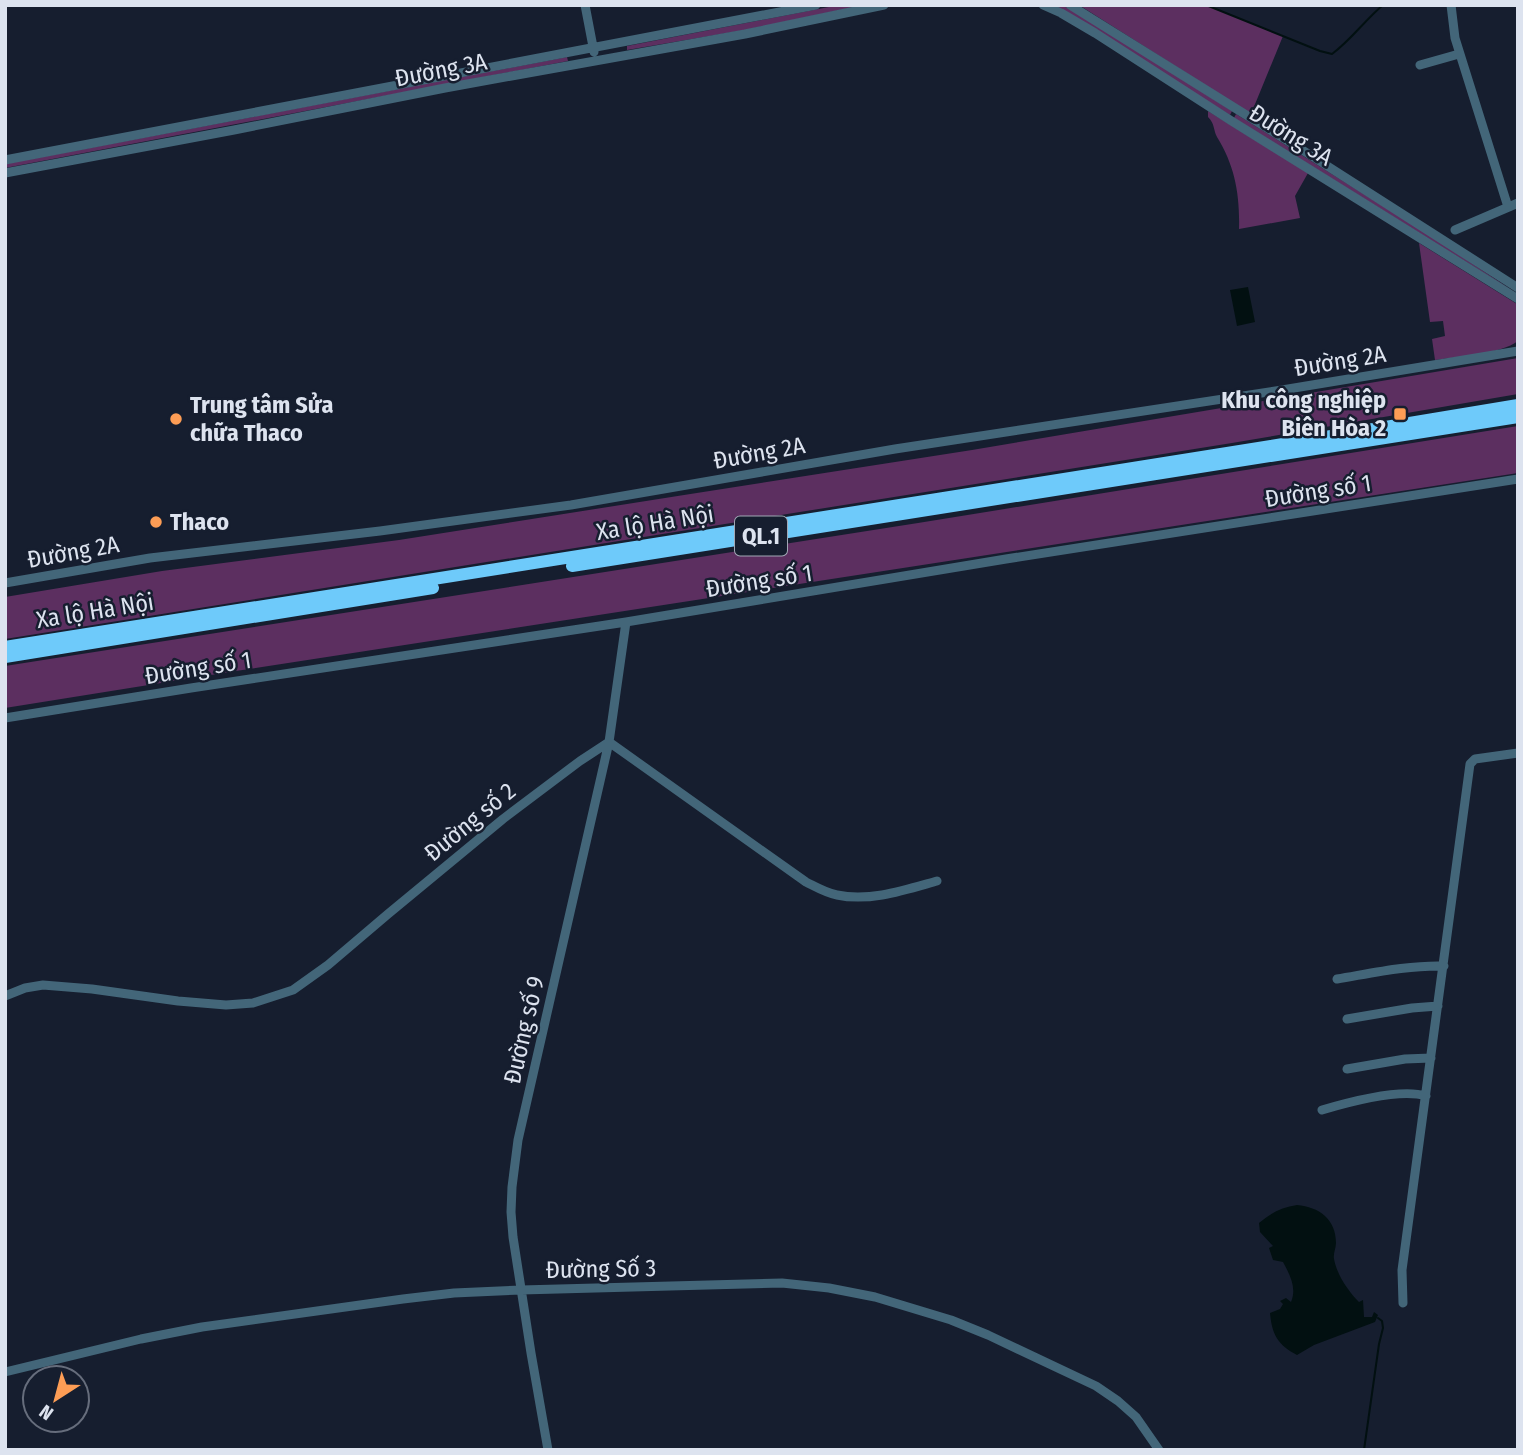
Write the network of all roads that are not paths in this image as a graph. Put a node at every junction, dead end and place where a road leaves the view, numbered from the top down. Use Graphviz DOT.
graph roads {
  1 [pos="585,5"];
  2 [pos="816,5"];
  3 [pos="884,5"];
  4 [pos="1043,5"];
  5 [pos="1070,5"];
  6 [pos="1451,5"];
  7 [pos="593,48"];
  8 [pos="1459,54"];
  9 [pos="596,60"];
  10 [pos="1420,65"];
  11 [pos="1236,109"];
  12 [pos="1230,120"];
  13 [pos="5,160"];
  14 [pos="5,173"];
  15 [pos="1518,203"];
  16 [pos="1508,207"];
  17 [pos="1455,229"];
  18 [pos="1518,288"];
  19 [pos="1518,299"];
  20 [pos="1518,344"];
  21 [pos="1518,351"];
  22 [pos="1500,354"];
  23 [pos="1518,405"];
  24 [pos="1518,417"];
  25 [pos="1518,478"];
  26 [pos="5,583"];
  27 [pos="626,622"];
  28 [pos="5,647"];
  29 [pos="5,657"];
  30 [pos="5,718"];
  31 [pos="609,742"];
  32 [pos="1518,753"];
  33 [pos="937,881"];
  34 [pos="1444,966"];
  35 [pos="1337,979"];
  36 [pos="5,996"];
  37 [pos="1438,1006"];
  38 [pos="1347,1018"];
  39 [pos="1431,1058"];
  40 [pos="1347,1069"];
  41 [pos="1426,1096"];
  42 [pos="1322,1110"];
  43 [pos="521,1290"];
  44 [pos="1402,1303"];
  45 [pos="5,1372"];
  46 [pos="548,1450"];
  47 [pos="1159,1450"];
  1 -- 7 [label="street"];
  2 -- 7 [label="street, Đường 3A"];
  3 -- 9 [label="street, Đường 3A"];
  4 -- 12 [label="street, Đường 3A"];
  5 -- 11 [label="street, Đường 3A"];
  6 -- 8 [label="street"];
  7 -- 9 [label="street"];
  7 -- 13 [label="street, Đường 3A"];
  8 -- 10 [label="street"];
  8 -- 16 [label="street"];
  9 -- 14 [label="street, Đường 3A"];
  11 -- 12 [label="street"];
  11 -- 18 [label="street, Đường 3A"];
  12 -- 19 [label="street, Đường 3A"];
  15 -- 16 [label="street"];
  16 -- 17 [label="street"];
  20 -- 22 [label="street"];
  21 -- 22 [label="street, Đường 2A"];
  22 -- 26 [label="street, Đường 2A"];
  23 -- 28 [label="highway, Xa lộ Hà Nội / QL.1"];
  24 -- 29 [label="highway, Xa lộ Hà Nội / QL.1"];
  25 -- 27 [label="street, Đường số 1"];
  27 -- 30 [label="street, Đường số 1"];
  27 -- 31 [label="street, Đường số 9"];
  31 -- 33 [label="street"];
  31 -- 36 [label="street, Đường số 2"];
  31 -- 43 [label="street, Đường số 9"];
  32 -- 34 [label="street"];
  34 -- 35 [label="street"];
  34 -- 37 [label="street"];
  37 -- 38 [label="street"];
  37 -- 39 [label="street"];
  39 -- 40 [label="street"];
  39 -- 41 [label="street"];
  41 -- 42 [label="street"];
  41 -- 44 [label="street"];
  43 -- 45 [label="street, Đường Số 3"];
  43 -- 46 [label="street, Đường số 9"];
  43 -- 47 [label="street, Đường Số 3"];
}
